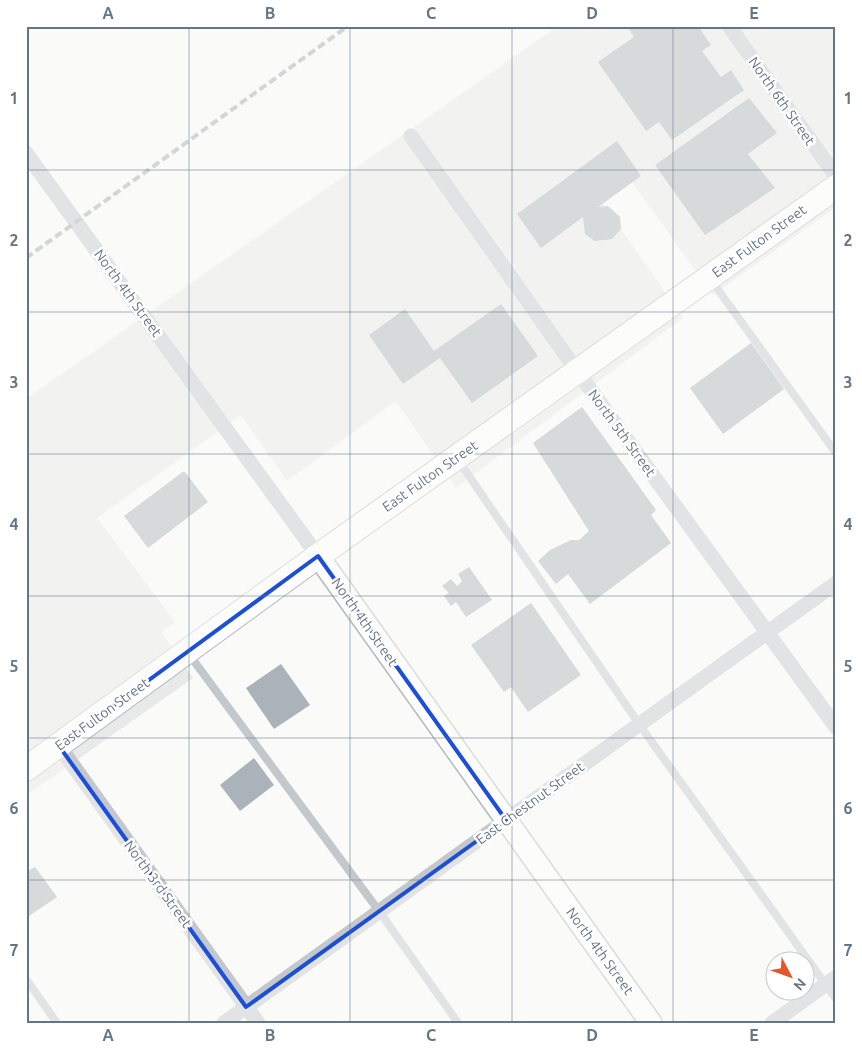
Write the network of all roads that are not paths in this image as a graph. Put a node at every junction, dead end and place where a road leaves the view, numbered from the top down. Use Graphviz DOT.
graph roads {
  1 [pos="729,26"];
  2 [pos="410,136"];
  3 [pos="26,153"];
  4 [pos="836,176"];
  5 [pos="836,187"];
  6 [pos="709,277"];
  7 [pos="577,371"];
  8 [pos="836,453"];
  9 [pos="456,458"];
  10 [pos="318,556"];
  11 [pos="836,583"];
  12 [pos="767,632"];
  13 [pos="187,652"];
  14 [pos="639,724"];
  15 [pos="836,727"];
  16 [pos="59,746"];
  17 [pos="26,769"];
  18 [pos="506,820"];
  19 [pos="379,911"];
  20 [pos="26,980"];
  21 [pos="831,981"];
  22 [pos="836,999"];
  23 [pos="246,1007"];
  24 [pos="57,1023"];
  25 [pos="224,1023"];
  26 [pos="258,1023"];
  27 [pos="458,1023"];
  28 [pos="651,1023"];
  29 [pos="772,1023"];
  1 -- 4 [label="street, North 6th Street"];
  2 -- 7 [label="street, North 5th Street"];
  3 -- 10 [label="street, North 4th Street"];
  5 -- 6 [label="main road, East Fulton Street"];
  6 -- 7 [label="main road, East Fulton Street"];
  6 -- 8 [label="lane"];
  7 -- 9 [label="main road, East Fulton Street"];
  7 -- 12 [label="street, North 5th Street"];
  9 -- 10 [label="main road, East Fulton Street"];
  9 -- 14 [label="lane"];
  10 -- 13 [label="main road, East Fulton Street"];
  10 -- 18 [label="main road, North 4th Street"];
  11 -- 12 [label="street, East Chestnut Street"];
  12 -- 14 [label="street, East Chestnut Street"];
  12 -- 15 [label="street, North 5th Street"];
  13 -- 16 [label="main road, East Fulton Street"];
  13 -- 19 [label="lane"];
  14 -- 18 [label="street, East Chestnut Street"];
  14 -- 21 [label="lane"];
  16 -- 17 [label="main road, East Fulton Street"];
  16 -- 23 [label="street, North 3rd Street"];
  18 -- 19 [label="street, East Chestnut Street"];
  18 -- 28 [label="main road, North 4th Street"];
  19 -- 23 [label="street, East Chestnut Street"];
  19 -- 27 [label="lane"];
  20 -- 24 [label="lane"];
  21 -- 22 [label="lane"];
  21 -- 29 [label="street"];
  23 -- 25 [label="street, East Chestnut Street"];
  23 -- 26 [label="street, North 3rd Street"];
}
